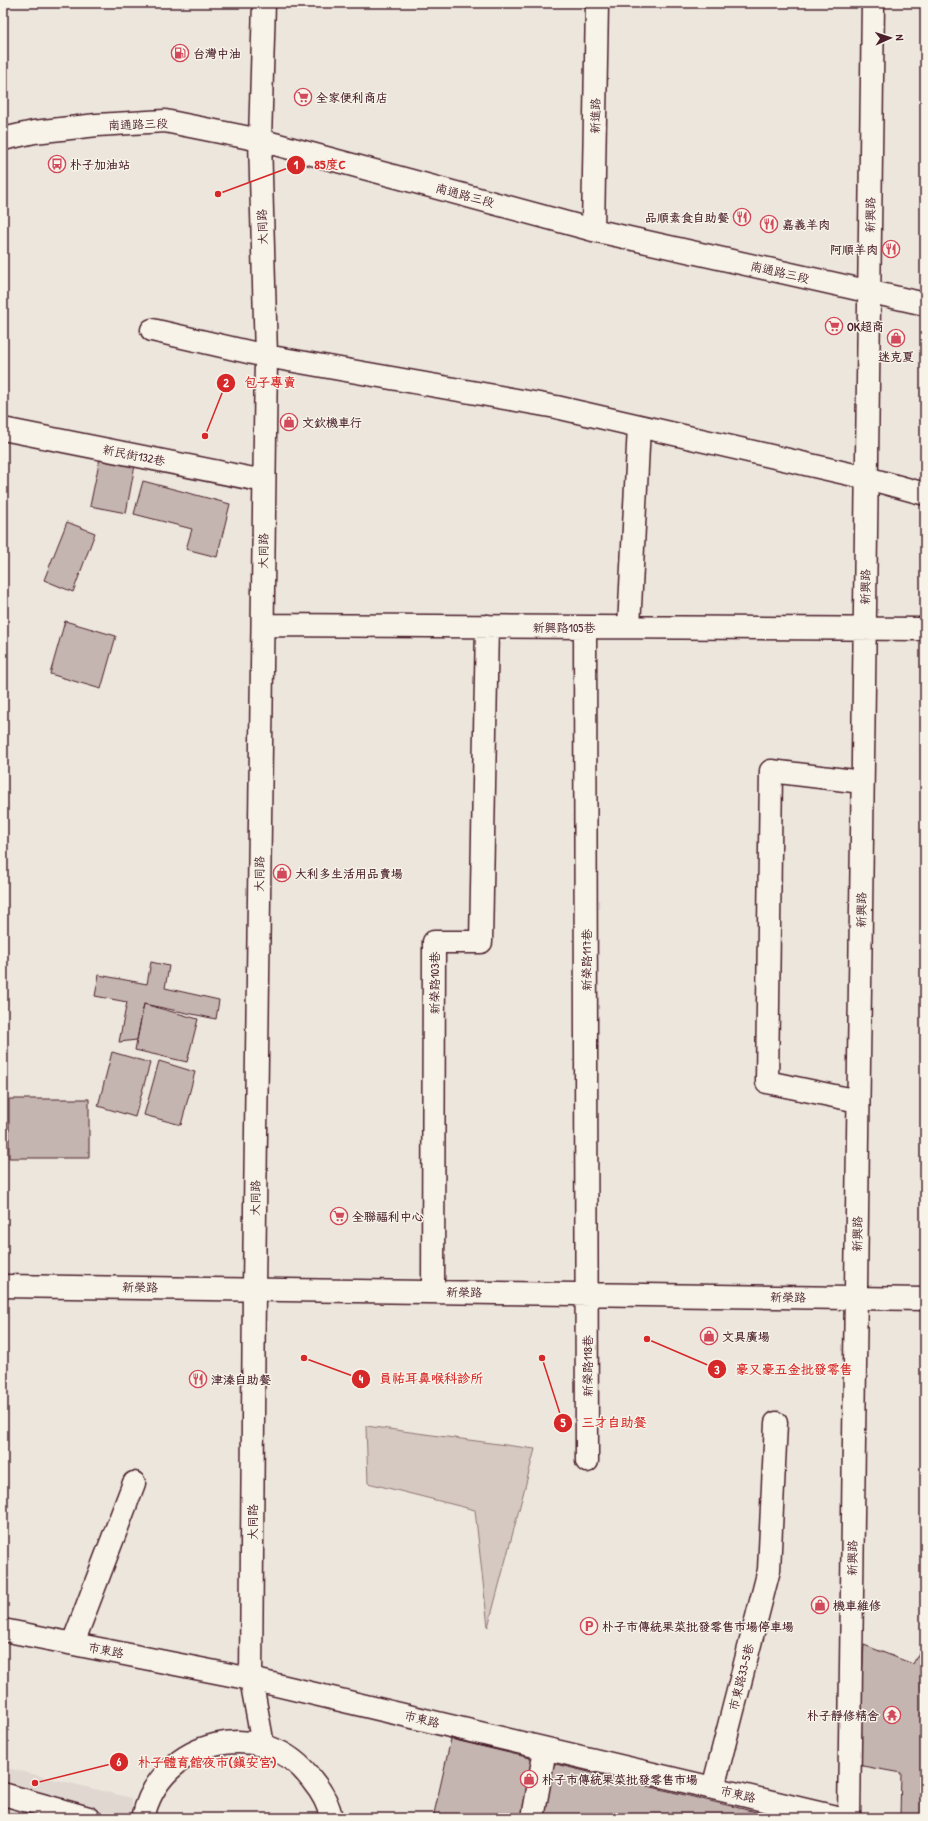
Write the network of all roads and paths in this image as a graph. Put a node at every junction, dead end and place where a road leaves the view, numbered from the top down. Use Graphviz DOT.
graph roads {
  1 [pos="264,3"];
  2 [pos="597,3"];
  3 [pos="873,3"];
  4 [pos="3,139"];
  5 [pos="260,140"];
  6 [pos="593,230"];
  7 [pos="869,292"];
  8 [pos="925,304"];
  9 [pos="152,330"];
  10 [pos="266,356"];
  11 [pos="639,426"];
  12 [pos="3,429"];
  13 [pos="867,478"];
  14 [pos="264,481"];
  15 [pos="925,494"];
  16 [pos="263,625"];
  17 [pos="486,626"];
  18 [pos="585,627"];
  19 [pos="630,627"];
  20 [pos="864,628"];
  21 [pos="925,629"];
  22 [pos="862,782"];
  23 [pos="858,1102"];
  24 [pos="3,1286"];
  25 [pos="254,1288"];
  26 [pos="433,1292"];
  27 [pos="587,1294"];
  28 [pos="856,1298"];
  29 [pos="925,1300"];
  30 [pos="776,1423"];
  31 [pos="587,1461"];
  32 [pos="134,1483"];
  33 [pos="3,1630"];
  34 [pos="73,1643"];
  35 [pos="251,1679"];
  36 [pos="262,1745"];
  37 [pos="545,1749"];
  38 [pos="713,1788"];
  39 [pos="3,1794"];
  40 [pos="89,1818"];
  41 [pos="143,1818"];
  42 [pos="331,1818"];
  43 [pos="533,1818"];
  44 [pos="840,1818"];
  45 [pos="849,1818"];
  1 -- 5 [label="street, 大同路"];
  2 -- 6 [label="street, 新進路"];
  3 -- 7 [label="street, 新興路"];
  4 -- 5 [label="street, 南通路三段"];
  5 -- 6 [label="street, 南通路三段"];
  5 -- 10 [label="street, 大同路"];
  6 -- 7 [label="street, 南通路三段"];
  7 -- 8 [label="street, 南通路三段"];
  7 -- 13 [label="street, 新興路"];
  9 -- 10 [label="street"];
  10 -- 11 [label="street"];
  10 -- 14 [label="street, 大同路"];
  11 -- 13 [label="street"];
  11 -- 19 [label="street"];
  12 -- 14 [label="street, 新民街132巷"];
  13 -- 15 [label="street"];
  13 -- 20 [label="street, 新興路"];
  14 -- 16 [label="street, 大同路"];
  16 -- 17 [label="street, 新興路105巷"];
  16 -- 25 [label="street, 大同路"];
  17 -- 18 [label="street, 新興路105巷"];
  17 -- 26 [label="street, 新榮路103巷"];
  18 -- 19 [label="street, 新興路105巷"];
  18 -- 27 [label="street, 新榮路117巷"];
  19 -- 20 [label="street, 新興路105巷"];
  20 -- 21 [label="street, 新興路105巷"];
  20 -- 22 [label="street, 新興路"];
  22 -- 23 [label="street, 新興路"];
  22 -- 23 [label="street"];
  23 -- 28 [label="street, 新興路"];
  24 -- 25 [label="street, 新榮路"];
  25 -- 26 [label="street, 新榮路"];
  25 -- 35 [label="street, 大同路"];
  26 -- 27 [label="street, 新榮路"];
  27 -- 28 [label="street, 新榮路"];
  27 -- 31 [label="street, 新榮路118巷"];
  28 -- 29 [label="street, 新榮路"];
  28 -- 45 [label="street, 新興路"];
  30 -- 38 [label="street, 市東路33-5巷"];
  32 -- 34 [label="street"];
  33 -- 34 [label="street, 市東路"];
  34 -- 35 [label="street, 市東路"];
  35 -- 36 [label="street, 大同路"];
  35 -- 37 [label="street, 市東路"];
  36 -- 41 [label="street"];
  36 -- 42 [label="street"];
  37 -- 38 [label="street, 市東路"];
  37 -- 43 [label="street"];
  38 -- 44 [label="street, 市東路"];
  39 -- 40 [label="street"];
}
